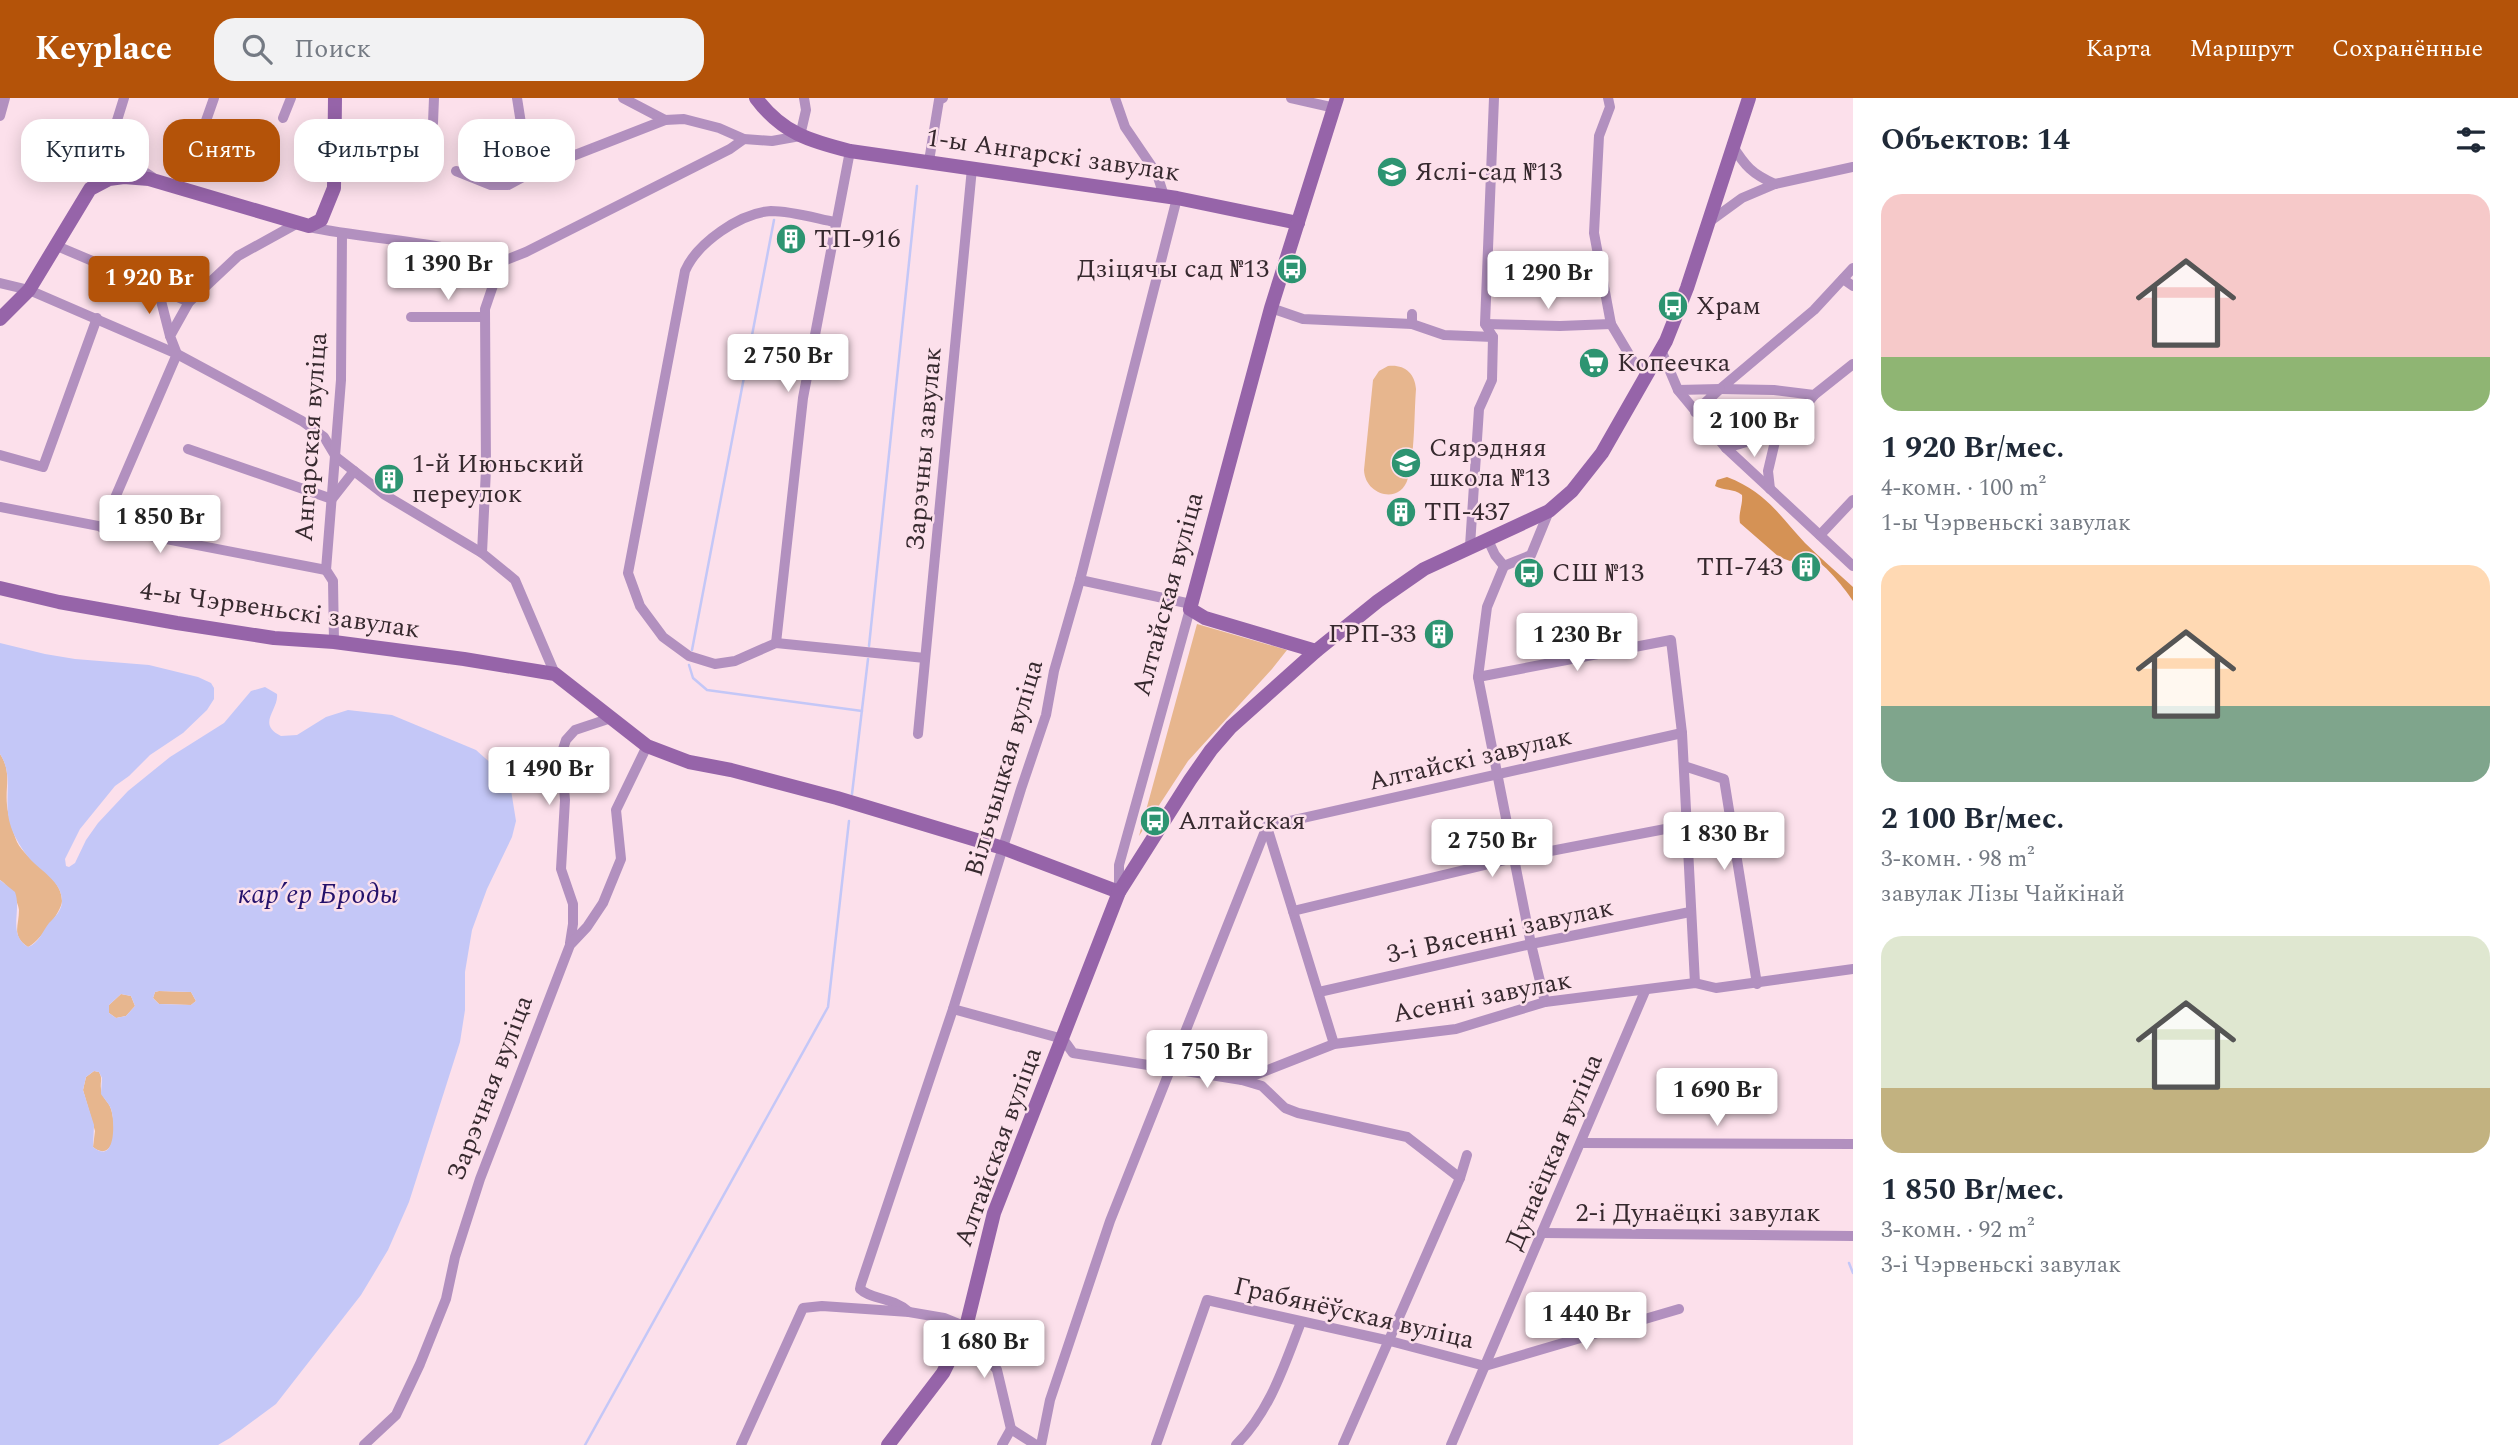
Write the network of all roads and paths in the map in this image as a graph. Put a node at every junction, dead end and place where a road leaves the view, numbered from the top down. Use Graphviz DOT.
graph roads {
  1 [pos="5,98"];
  2 [pos="124,98"];
  3 [pos="214,98"];
  4 [pos="292,98"];
  5 [pos="335,98"];
  6 [pos="434,98"];
  7 [pos="517,98"];
  8 [pos="623,98"];
  9 [pos="756,98"];
  10 [pos="804,98"];
  11 [pos="943,98"];
  12 [pos="1115,98"];
  13 [pos="1291,98"];
  14 [pos="1494,98"];
  15 [pos="1608,98"];
  16 [pos="1749,98"];
  17 [pos="1336,103"];
  18 [pos="0,116"];
  19 [pos="283,118"];
  20 [pos="117,119"];
  21 [pos="207,119"];
  22 [pos="433,119"];
  23 [pos="520,119"];
  24 [pos="665,120"];
  25 [pos="800,136"];
  26 [pos="744,139"];
  27 [pos="1732,145"];
  28 [pos="850,151"];
  29 [pos="575,155"];
  30 [pos="929,161"];
  31 [pos="1853,167"];
  32 [pos="972,168"];
  33 [pos="149,176"];
  34 [pos="155,181"];
  35 [pos="93,182"];
  36 [pos="482,182"];
  37 [pos="514,182"];
  38 [pos="1775,184"];
  39 [pos="90,189"];
  40 [pos="1171,197"];
  41 [pos="835,222"];
  42 [pos="1709,222"];
  43 [pos="1298,223"];
  44 [pos="302,225"];
  45 [pos="342,234"];
  46 [pos="57,246"];
  47 [pos="501,262"];
  48 [pos="1853,268"];
  49 [pos="1843,279"];
  50 [pos="0,283"];
  51 [pos="1853,286"];
  52 [pos="158,289"];
  53 [pos="29,290"];
  54 [pos="189,302"];
  55 [pos="1271,308"];
  56 [pos="411,317"];
  57 [pos="484,317"];
  58 [pos="97,318"];
  59 [pos="0,319"];
  60 [pos="1485,324"];
  61 [pos="1611,324"];
  62 [pos="170,336"];
  63 [pos="1493,337"];
  64 [pos="1661,351"];
  65 [pos="177,355"];
  66 [pos="1853,365"];
  67 [pos="1647,373"];
  68 [pos="1720,389"];
  69 [pos="1678,390"];
  70 [pos="1814,395"];
  71 [pos="1695,412"];
  72 [pos="1777,433"];
  73 [pos="1726,448"];
  74 [pos="188,449"];
  75 [pos="0,455"];
  76 [pos="336,457"];
  77 [pos="354,471"];
  78 [pos="1770,489"];
  79 [pos="332,499"];
  80 [pos="1853,500"];
  81 [pos="0,507"];
  82 [pos="1549,511"];
  83 [pos="102,528"];
  84 [pos="1820,535"];
  85 [pos="1488,540"];
  86 [pos="1470,546"];
  87 [pos="482,553"];
  88 [pos="1504,566"];
  89 [pos="1853,566"];
  90 [pos="326,570"];
  91 [pos="1080,580"];
  92 [pos="0,588"];
  93 [pos="1191,607"];
  94 [pos="334,642"];
  95 [pos="776,643"];
  96 [pos="1316,651"];
  97 [pos="925,658"];
  98 [pos="555,674"];
  99 [pos="1478,677"];
  100 [pos="611,718"];
  101 [pos="1682,733"];
  102 [pos="918,734"];
  103 [pos="647,746"];
  104 [pos="1684,766"];
  105 [pos="1497,775"];
  106 [pos="1686,825"];
  107 [pos="1267,827"];
  108 [pos="1003,848"];
  109 [pos="1514,858"];
  110 [pos="1119,892"];
  111 [pos="1293,911"];
  112 [pos="1690,912"];
  113 [pos="1531,944"];
  114 [pos="570,945"];
  115 [pos="1853,969"];
  116 [pos="1695,983"];
  117 [pos="1758,984"];
  118 [pos="1645,990"];
  119 [pos="1319,992"];
  120 [pos="1545,1002"];
  121 [pos="953,1009"];
  122 [pos="1063,1039"];
  123 [pos="1334,1044"];
  124 [pos="1170,1069"];
  125 [pos="1242,1080"];
  126 [pos="1581,1143"];
  127 [pos="1853,1144"];
  128 [pos="1467,1155"];
  129 [pos="1460,1178"];
  130 [pos="1542,1233"];
  131 [pos="1853,1236"];
  132 [pos="1679,1309"];
  133 [pos="909,1312"];
  134 [pos="1301,1322"];
  135 [pos="966,1327"];
  136 [pos="1390,1341"];
  137 [pos="1485,1366"];
  138 [pos="1011,1429"];
  139 [pos="364,1445"];
  140 [pos="741,1445"];
  141 [pos="888,1445"];
  142 [pos="1002,1445"];
  143 [pos="1038,1445"];
  144 [pos="1156,1445"];
  145 [pos="1236,1445"];
  146 [pos="1343,1445"];
  147 [pos="1451,1445"];
  1 -- 18 [label="street"];
  2 -- 20 [label="street"];
  3 -- 21 [label="street"];
  4 -- 19 [label="street"];
  5 -- 44 [label="main road"];
  6 -- 22 [label="street"];
  7 -- 23 [label="street"];
  8 -- 24 [label="street, 1-ы Ангарскі завулак"];
  9 -- 25 [label="main road, 1-ы Ангарскі завулак"];
  10 -- 25 [label="street"];
  11 -- 30 [label="street"];
  12 -- 40 [label="street"];
  13 -- 17 [label="street"];
  14 -- 60 [label="street"];
  15 -- 61 [label="street"];
  16 -- 27 [label="main road, Алтайская вуліца"];
  17 -- 43 [label="main road, Алтайская вуліца"];
  24 -- 26 [label="street, 1-ы Ангарскі завулак"];
  24 -- 29 [label="street"];
  25 -- 26 [label="street, 1-ы Ангарскі завулак"];
  25 -- 28 [label="main road, 1-ы Ангарскі завулак"];
  26 -- 47 [label="street"];
  27 -- 38 [label="street"];
  27 -- 42 [label="main road, Алтайская вуліца"];
  28 -- 30 [label="main road, 1-ы Ангарскі завулак"];
  28 -- 41 [label="street"];
  30 -- 32 [label="main road, 1-ы Ангарскі завулак"];
  31 -- 38 [label="street"];
  32 -- 40 [label="main road, 1-ы Ангарскі завулак"];
  32 -- 97 [label="street, Зарэчны завулак"];
  33 -- 34 [label="street"];
  34 -- 39 [label="main road"];
  34 -- 44 [label="main road"];
  35 -- 39 [label="street"];
  36 -- 37 [label="street"];
  38 -- 42 [label="street"];
  39 -- 46 [label="main road"];
  40 -- 43 [label="main road, 1-ы Ангарскі завулак"];
  40 -- 91 [label="street, Вільчыцкая вуліца"];
  41 -- 95 [label="street"];
  41 -- 95 [label="street"];
  42 -- 64 [label="main road, Алтайская вуліца"];
  43 -- 55 [label="main road, Алтайская вуліца"];
  44 -- 45 [label="street"];
  44 -- 54 [label="street"];
  45 -- 47 [label="street"];
  45 -- 76 [label="street, Ангарская вуліца"];
  46 -- 52 [label="street"];
  46 -- 53 [label="main road"];
  47 -- 57 [label="street"];
  48 -- 49 [label="street"];
  49 -- 51 [label="street"];
  49 -- 68 [label="street"];
  50 -- 53 [label="street"];
  52 -- 54 [label="street"];
  52 -- 62 [label="street"];
  53 -- 58 [label="street"];
  53 -- 59 [label="main road"];
  54 -- 62 [label="street"];
  55 -- 63 [label="street"];
  55 -- 93 [label="main road, Алтайская вуліца"];
  56 -- 57 [label="street"];
  57 -- 87 [label="street"];
  58 -- 65 [label="street"];
  58 -- 75 [label="street"];
  60 -- 61 [label="street"];
  60 -- 63 [label="street"];
  61 -- 67 [label="street"];
  62 -- 65 [label="street"];
  63 -- 86 [label="street"];
  64 -- 67 [label="main road, Алтайская вуліца"];
  64 -- 69 [label="street"];
  65 -- 76 [label="street"];
  65 -- 83 [label="street"];
  66 -- 70 [label="street"];
  67 -- 82 [label="main road, Алтайская вуліца"];
  68 -- 69 [label="street"];
  68 -- 70 [label="street"];
  68 -- 71 [label="street"];
  69 -- 71 [label="street"];
  70 -- 72 [label="street"];
  71 -- 73 [label="street"];
  72 -- 73 [label="street"];
  72 -- 78 [label="street"];
  73 -- 78 [label="street"];
  74 -- 79 [label="street"];
  76 -- 77 [label="street"];
  76 -- 79 [label="street, Ангарская вуліца"];
  77 -- 79 [label="street"];
  77 -- 87 [label="street"];
  78 -- 84 [label="street"];
  79 -- 90 [label="street, Ангарская вуліца"];
  80 -- 84 [label="street"];
  81 -- 83 [label="street"];
  82 -- 85 [label="main road, Алтайская вуліца"];
  82 -- 88 [label="street"];
  83 -- 90 [label="street"];
  84 -- 89 [label="street"];
  85 -- 86 [label="main road, Алтайская вуліца"];
  85 -- 88 [label="street"];
  86 -- 96 [label="main road, Алтайская вуліца"];
  87 -- 98 [label="street"];
  88 -- 99 [label="street"];
  90 -- 94 [label="street, Ангарская вуліца"];
  91 -- 93 [label="street"];
  91 -- 108 [label="street, Вільчыцкая вуліца"];
  92 -- 94 [label="main road, 4-ы Чэрвеньскі завулак"];
  93 -- 96 [label="main road"];
  93 -- 110 [label="street, Алтайская вуліца"];
  94 -- 98 [label="main road, 4-ы Чэрвеньскі завулак"];
  95 -- 97 [label="street"];
  96 -- 110 [label="main road, Алтайская вуліца"];
  97 -- 102 [label="street, Зарэчны завулак"];
  98 -- 100 [label="main road"];
  99 -- 101 [label="street"];
  99 -- 105 [label="street"];
  100 -- 103 [label="main road"];
  100 -- 114 [label="street"];
  101 -- 104 [label="street"];
  101 -- 105 [label="street, Алтайскі завулак"];
  103 -- 108 [label="main road"];
  103 -- 114 [label="street, Зарэчная вуліца"];
  104 -- 106 [label="street"];
  104 -- 117 [label="street"];
  105 -- 107 [label="street, Алтайскі завулак"];
  105 -- 109 [label="street"];
  106 -- 109 [label="street"];
  106 -- 112 [label="street"];
  107 -- 111 [label="street"];
  107 -- 124 [label="street"];
  108 -- 110 [label="main road"];
  108 -- 121 [label="street, Вільчыцкая вуліца"];
  109 -- 111 [label="street"];
  109 -- 113 [label="street"];
  110 -- 122 [label="main road, Алтайская вуліца"];
  111 -- 119 [label="street"];
  112 -- 113 [label="street, 3-і Вясенні завулак"];
  112 -- 116 [label="street"];
  113 -- 119 [label="street, 3-і Вясенні завулак"];
  113 -- 120 [label="street"];
  114 -- 139 [label="street, Зарэчная вуліца"];
  115 -- 117 [label="street, Асенні завулак"];
  116 -- 117 [label="street, Асенні завулак"];
  116 -- 118 [label="street, Асенні завулак"];
  118 -- 120 [label="street, Асенні завулак"];
  118 -- 126 [label="street, Дунаёцкая вуліца"];
  119 -- 123 [label="street"];
  120 -- 123 [label="street, Асенні завулак"];
  121 -- 122 [label="street"];
  121 -- 133 [label="street, Вільчыцкая вуліца"];
  122 -- 124 [label="street"];
  122 -- 135 [label="main road, Алтайская вуліца"];
  123 -- 125 [label="street, Асенні завулак"];
  124 -- 125 [label="street"];
  124 -- 143 [label="street"];
  125 -- 129 [label="street"];
  126 -- 127 [label="street"];
  126 -- 130 [label="street, Дунаёцкая вуліца"];
  128 -- 129 [label="street"];
  129 -- 136 [label="street"];
  130 -- 131 [label="street, 2-і Дунаёцкі завулак"];
  130 -- 137 [label="street, Дунаёцкая вуліца"];
  132 -- 137 [label="street, Грабянёўская вуліца"];
  133 -- 135 [label="street"];
  133 -- 140 [label="street"];
  134 -- 136 [label="street, Грабянёўская вуліца"];
  134 -- 144 [label="street, Грабянёўская вуліца"];
  134 -- 145 [label="street"];
  135 -- 138 [label="street"];
  135 -- 141 [label="main road, Алтайская вуліца"];
  136 -- 137 [label="street, Грабянёўская вуліца"];
  136 -- 146 [label="street"];
  137 -- 147 [label="street, Дунаёцкая вуліца"];
  138 -- 142 [label="street"];
  138 -- 143 [label="street"];
}
